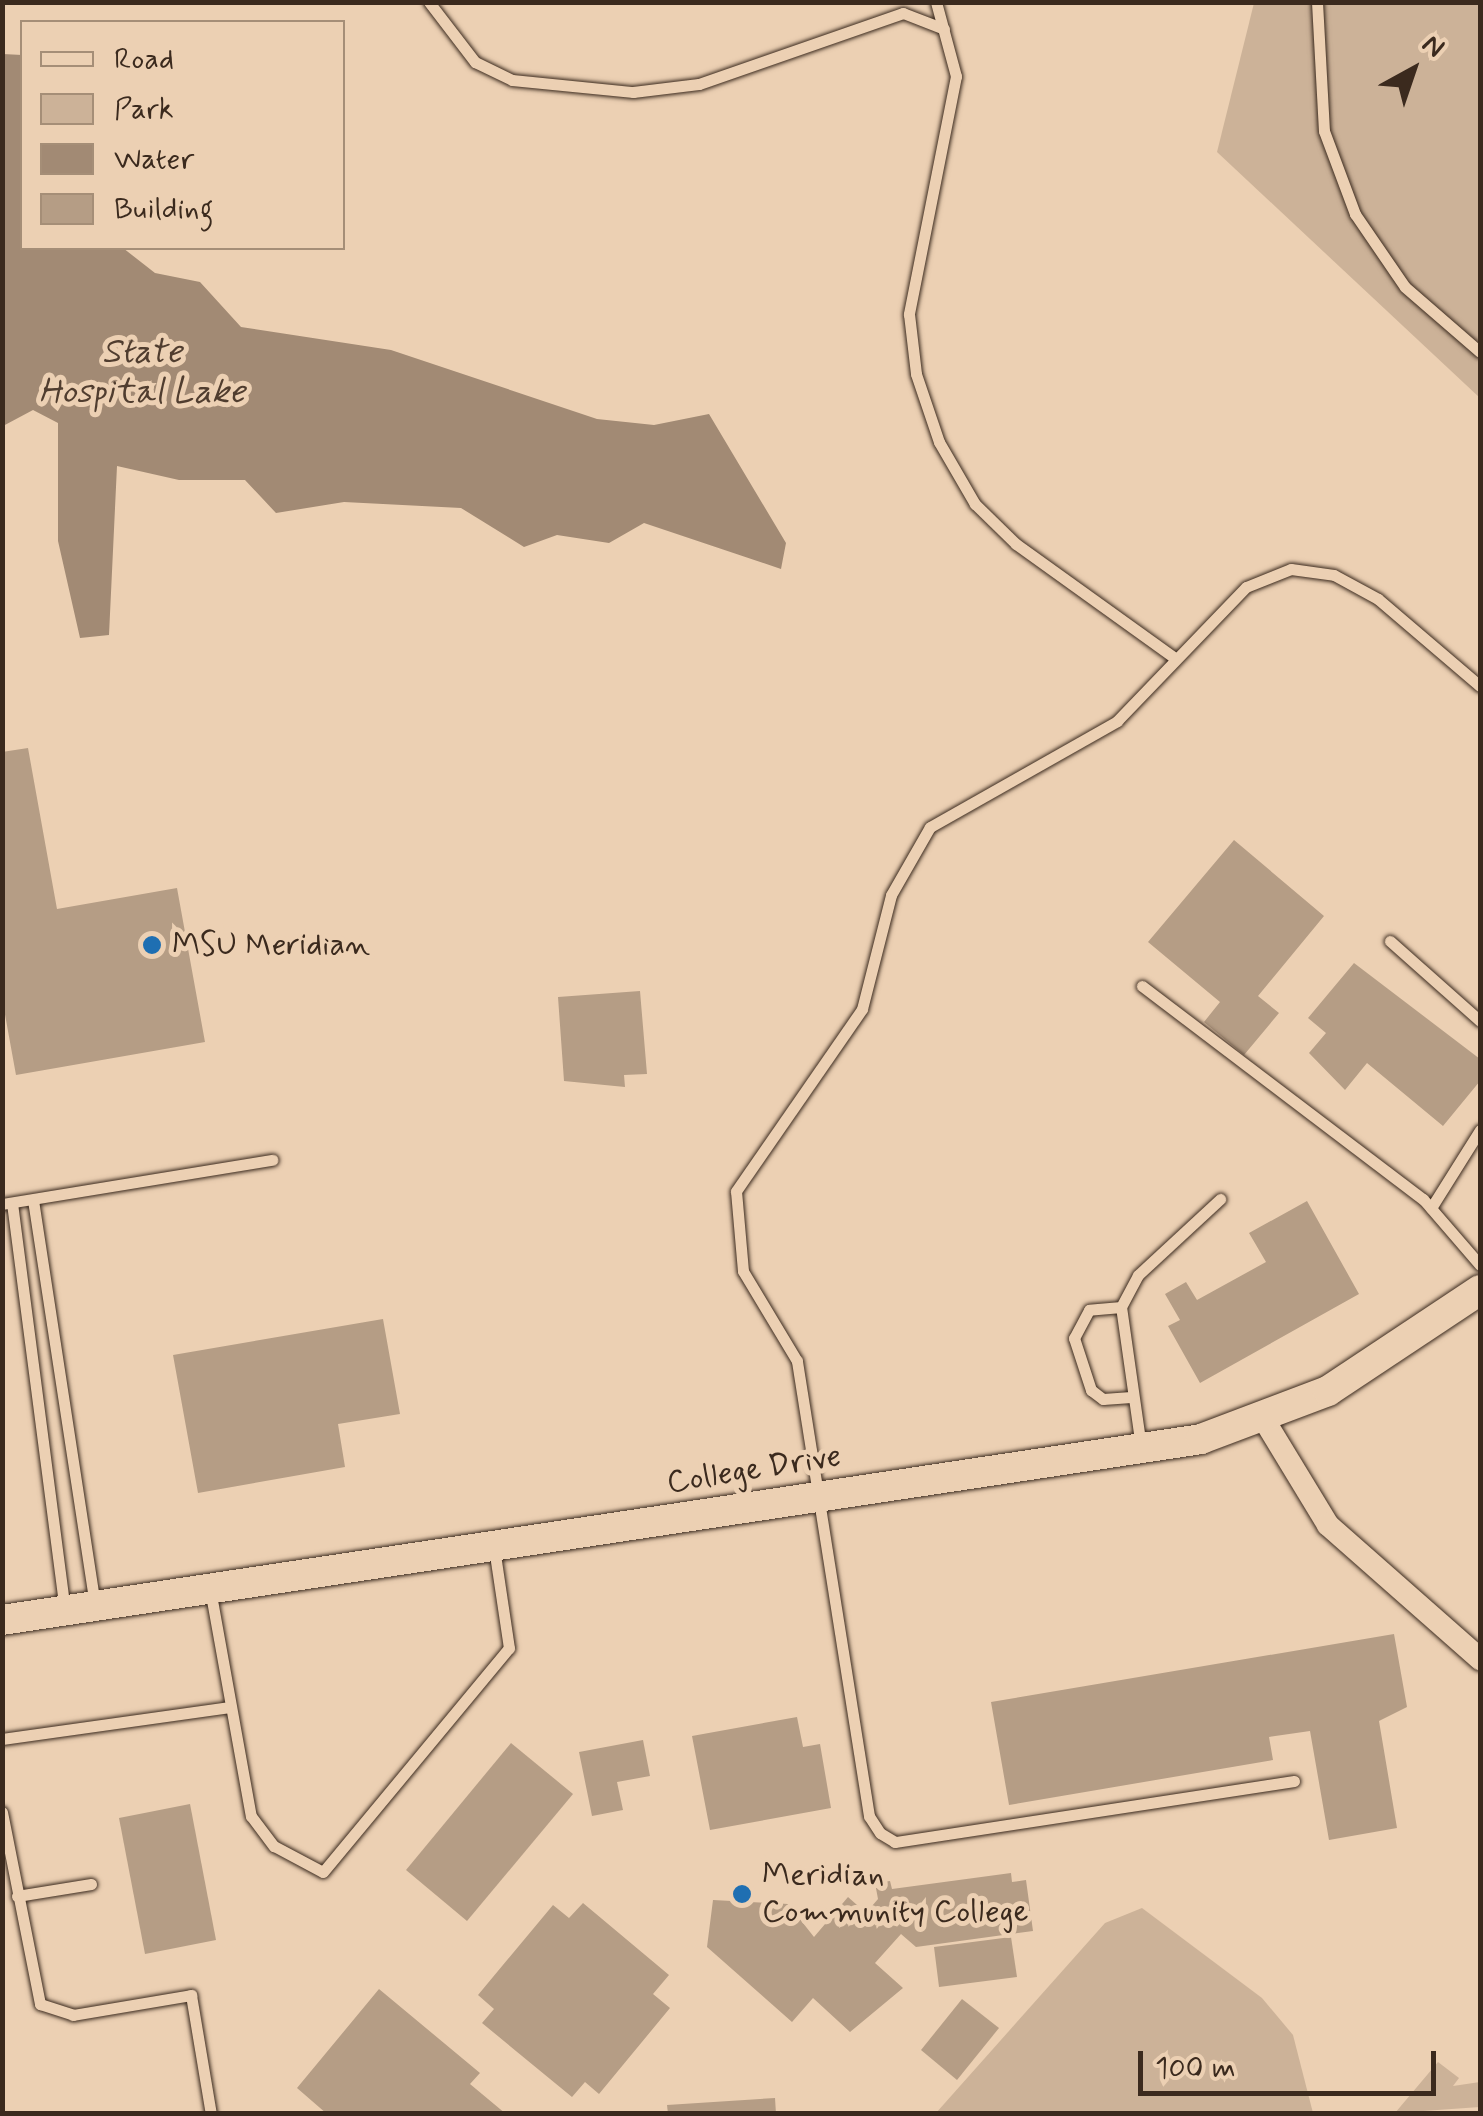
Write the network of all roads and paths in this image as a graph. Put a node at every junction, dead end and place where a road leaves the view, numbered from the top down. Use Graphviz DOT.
graph roads {
  1 [pos="429,2"];
  2 [pos="936,2"];
  3 [pos="1317,2"];
  4 [pos="905,8"];
  5 [pos="944,29"];
  6 [pos="1480,352"];
  7 [pos="1173,658"];
  8 [pos="1480,686"];
  9 [pos="1390,941"];
  10 [pos="1142,986"];
  11 [pos="1480,1022"];
  12 [pos="1480,1130"];
  13 [pos="272,1160"];
  14 [pos="1220,1198"];
  15 [pos="32,1200"];
  16 [pos="7,1204"];
  17 [pos="1431,1208"];
  18 [pos="1480,1265"];
  19 [pos="1480,1290"];
  20 [pos="1121,1308"];
  21 [pos="1131,1397"];
  22 [pos="1264,1418"];
  23 [pos="1142,1451"];
  24 [pos="814,1495"];
  25 [pos="494,1548"];
  26 [pos="210,1589"];
  27 [pos="80,1608"];
  28 [pos="2,1620"];
  29 [pos="1480,1658"];
  30 [pos="230,1708"];
  31 [pos="2,1739"];
  32 [pos="1294,1782"];
  33 [pos="2,1812"];
  34 [pos="91,1884"];
  35 [pos="17,1896"];
  36 [pos="211,2114"];
  1 -- 4 [label="lane"];
  2 -- 5 [label="lane"];
  3 -- 6 [label="lane"];
  4 -- 5 [label="lane"];
  5 -- 7 [label="lane"];
  7 -- 8 [label="lane"];
  7 -- 24 [label="lane"];
  9 -- 11 [label="lane"];
  10 -- 17 [label="lane"];
  12 -- 17 [label="lane"];
  13 -- 15 [label="lane"];
  14 -- 20 [label="lane"];
  15 -- 16 [label="lane"];
  15 -- 27 [label="lane"];
  16 -- 27 [label="lane"];
  17 -- 18 [label="lane"];
  19 -- 22 [label="street, College Drive"];
  20 -- 21 [label="lane"];
  20 -- 21 [label="lane"];
  21 -- 23 [label="lane"];
  22 -- 23 [label="street, College Drive"];
  22 -- 29 [label="street"];
  23 -- 24 [label="street, College Drive"];
  24 -- 25 [label="street, College Drive"];
  24 -- 32 [label="lane"];
  25 -- 26 [label="street, College Drive"];
  25 -- 30 [label="lane"];
  26 -- 27 [label="street, College Drive"];
  26 -- 30 [label="lane"];
  27 -- 28 [label="street, College Drive"];
  30 -- 31 [label="lane"];
  33 -- 35 [label="lane"];
  34 -- 35 [label="lane"];
  35 -- 36 [label="lane"];
}
